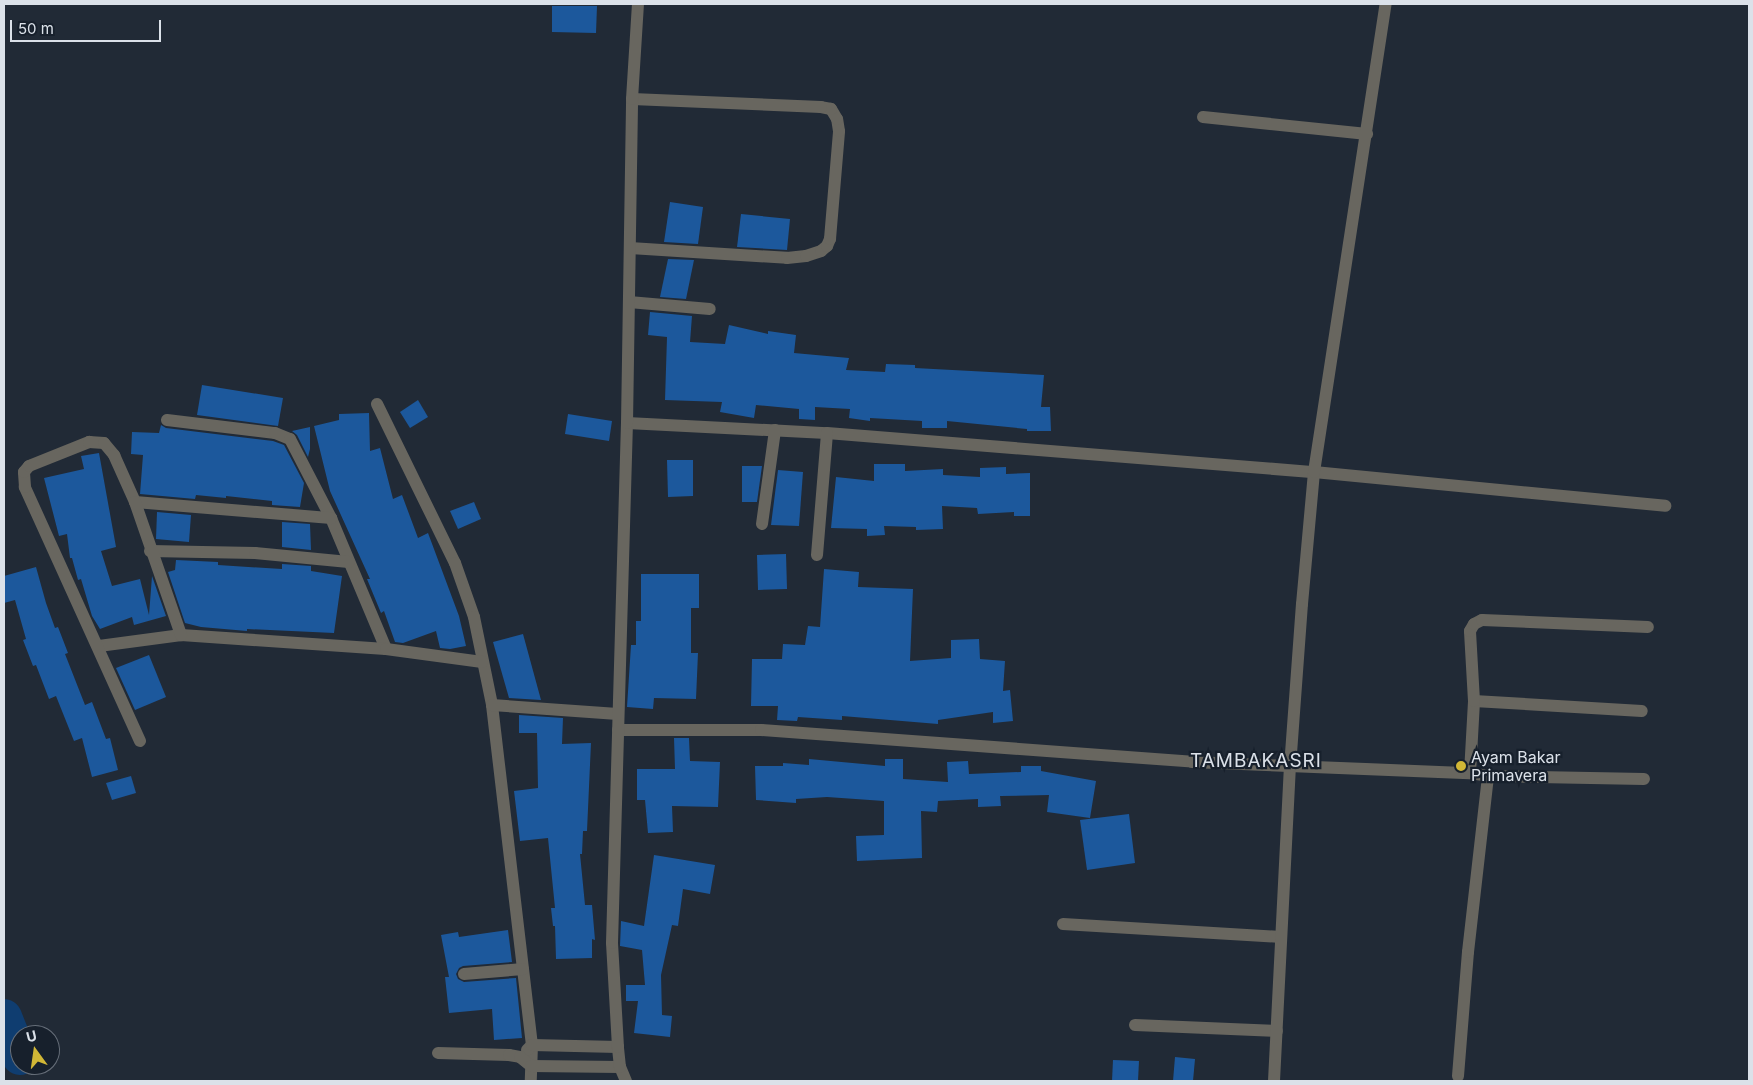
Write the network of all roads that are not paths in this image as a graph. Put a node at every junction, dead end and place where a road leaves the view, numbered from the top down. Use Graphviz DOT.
graph roads {
  1 [pos="638,4"];
  2 [pos="1386,4"];
  3 [pos="632,99"];
  4 [pos="1204,117"];
  5 [pos="1368,134"];
  6 [pos="630,248"];
  7 [pos="629,302"];
  8 [pos="710,309"];
  9 [pos="377,404"];
  10 [pos="168,420"];
  11 [pos="627,423"];
  12 [pos="775,430"];
  13 [pos="827,433"];
  14 [pos="1314,472"];
  15 [pos="135,502"];
  16 [pos="1665,506"];
  17 [pos="330,518"];
  18 [pos="762,524"];
  19 [pos="150,551"];
  20 [pos="817,555"];
  21 [pos="349,562"];
  22 [pos="1648,627"];
  23 [pos="181,635"];
  24 [pos="99,646"];
  25 [pos="386,649"];
  26 [pos="482,662"];
  27 [pos="1474,701"];
  28 [pos="492,705"];
  29 [pos="1642,711"];
  30 [pos="618,714"];
  31 [pos="618,730"];
  32 [pos="140,741"];
  33 [pos="1290,767"];
  34 [pos="1470,773"];
  35 [pos="1488,776"];
  36 [pos="1644,779"];
  37 [pos="1063,924"];
  38 [pos="1280,938"];
  39 [pos="523,969"];
  40 [pos="464,974"];
  41 [pos="1134,1025"];
  42 [pos="1277,1031"];
  43 [pos="532,1045"];
  44 [pos="618,1047"];
  45 [pos="438,1054"];
  46 [pos="520,1057"];
  47 [pos="531,1066"];
  48 [pos="620,1067"];
  49 [pos="1458,1076"];
  50 [pos="532,1081"];
  51 [pos="626,1081"];
  52 [pos="1274,1081"];
  1 -- 3 [label="street"];
  2 -- 5 [label="street"];
  3 -- 6 [label="street"];
  3 -- 6 [label="street"];
  4 -- 5 [label="street"];
  5 -- 14 [label="street"];
  6 -- 7 [label="street"];
  7 -- 8 [label="street"];
  7 -- 11 [label="street"];
  9 -- 26 [label="street"];
  10 -- 17 [label="street"];
  11 -- 12 [label="street"];
  11 -- 30 [label="street"];
  12 -- 13 [label="street"];
  12 -- 18 [label="street"];
  13 -- 14 [label="street"];
  13 -- 20 [label="street"];
  14 -- 16 [label="street"];
  14 -- 33 [label="street"];
  15 -- 17 [label="street"];
  15 -- 19 [label="street"];
  15 -- 24 [label="street"];
  17 -- 21 [label="street"];
  19 -- 21 [label="street"];
  19 -- 23 [label="street"];
  21 -- 25 [label="street"];
  22 -- 27 [label="street"];
  23 -- 24 [label="street"];
  23 -- 25 [label="street"];
  24 -- 32 [label="street"];
  25 -- 26 [label="street"];
  26 -- 28 [label="street"];
  27 -- 29 [label="street"];
  27 -- 34 [label="street"];
  28 -- 30 [label="street"];
  28 -- 39 [label="street"];
  30 -- 31 [label="street"];
  31 -- 33 [label="street"];
  31 -- 44 [label="street"];
  33 -- 34 [label="street"];
  33 -- 38 [label="street"];
  34 -- 35 [label="street"];
  35 -- 36 [label="street"];
  35 -- 49 [label="street"];
  37 -- 38 [label="street"];
  38 -- 42 [label="street"];
  39 -- 40 [label="street"];
  39 -- 43 [label="street"];
  41 -- 42 [label="street"];
  42 -- 52 [label="street"];
  43 -- 44 [label="street"];
  43 -- 46 [label="street"];
  43 -- 47 [label="street"];
  44 -- 48 [label="street"];
  45 -- 46 [label="street"];
  46 -- 47 [label="street"];
  47 -- 48 [label="street"];
  47 -- 50 [label="street"];
  48 -- 51 [label="street"];
}
